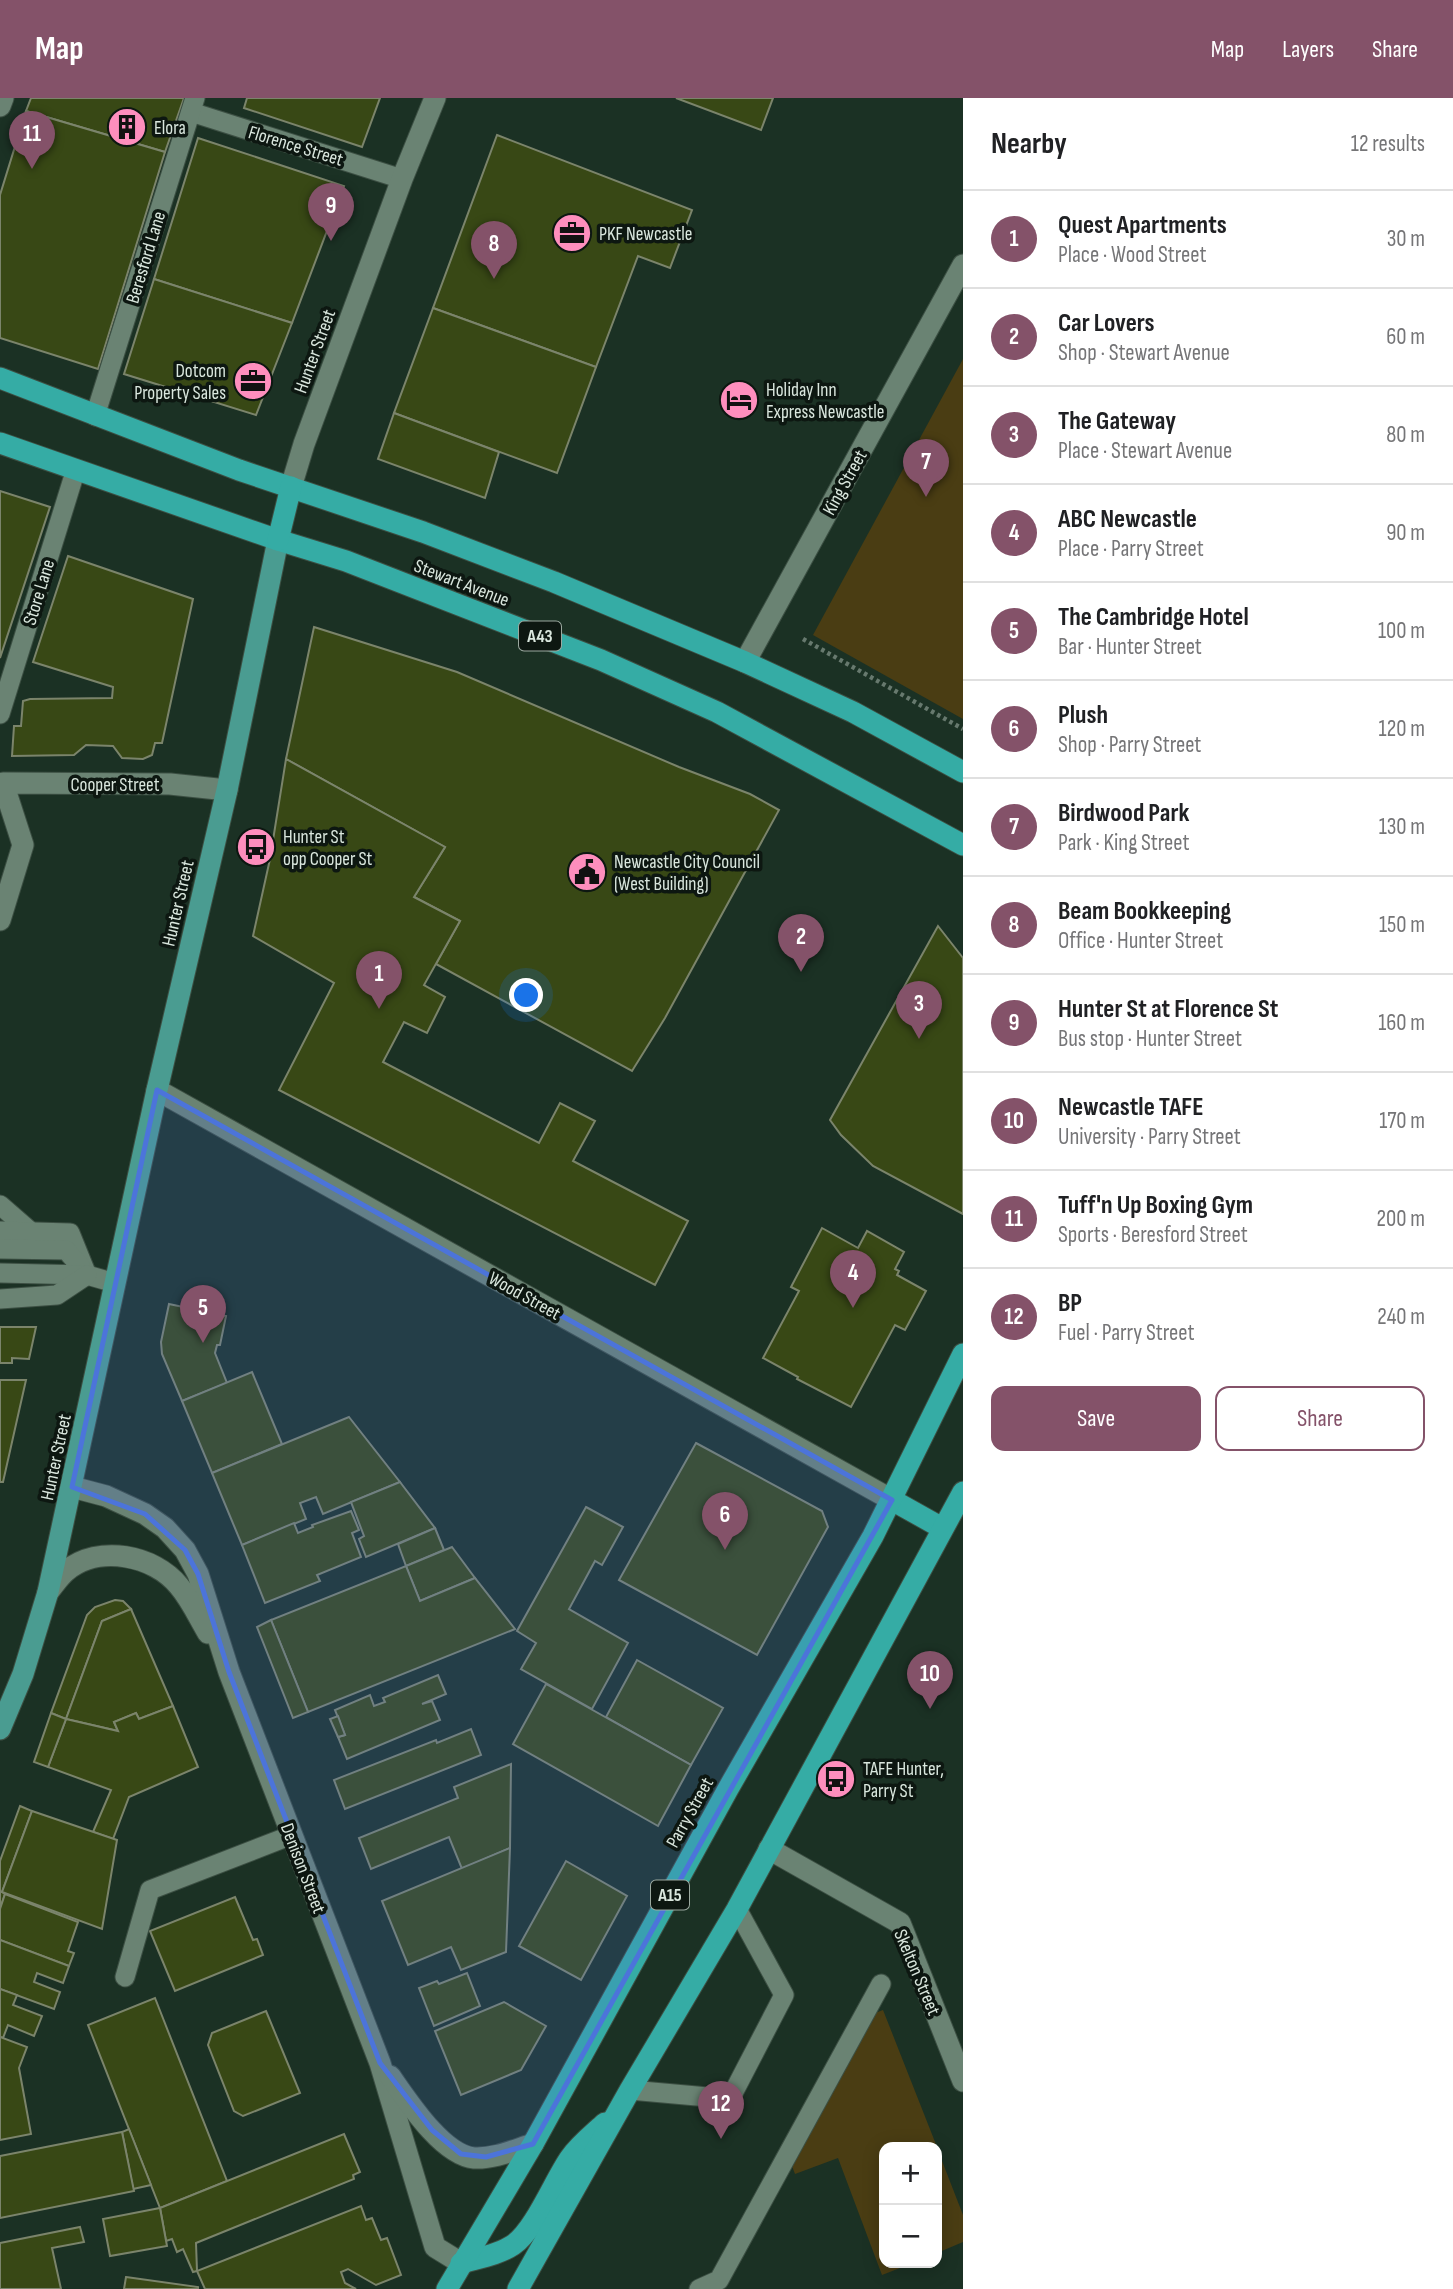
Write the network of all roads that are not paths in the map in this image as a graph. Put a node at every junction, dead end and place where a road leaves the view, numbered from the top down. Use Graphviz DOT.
graph roads {
  1 [pos="3,98"];
  2 [pos="435,98"];
  3 [pos="193,105"];
  4 [pos="0,106"];
  5 [pos="402,179"];
  6 [pos="963,265"];
  7 [pos="0,378"];
  8 [pos="95,416"];
  9 [pos="0,443"];
  10 [pos="76,469"];
  11 [pos="290,487"];
  12 [pos="278,540"];
  13 [pos="745,662"];
  14 [pos="0,715"];
  15 [pos="963,772"];
  16 [pos="1,780"];
  17 [pos="226,790"];
  18 [pos="963,845"];
  19 [pos="0,920"];
  20 [pos="157,1090"];
  21 [pos="0,1205"];
  22 [pos="0,1231"];
  23 [pos="30,1232"];
  24 [pos="0,1249"];
  25 [pos="0,1273"];
  26 [pos="87,1275"];
  27 [pos="115,1283"];
  28 [pos="0,1299"];
  29 [pos="963,1353"];
  30 [pos="72,1487"];
  31 [pos="963,1492"];
  32 [pos="892,1500"];
  33 [pos="942,1528"];
  34 [pos="48,1592"];
  35 [pos="229,1672"];
  36 [pos="0,1729"];
  37 [pos="292,1835"];
  38 [pos="769,1849"];
  39 [pos="737,1909"];
  40 [pos="125,1976"];
  41 [pos="881,1984"];
  42 [pos="380,2063"];
  43 [pos="963,2081"];
  44 [pos="626,2097"];
  45 [pos="533,2144"];
  46 [pos="461,2263"];
  47 [pos="520,2287"];
  48 [pos="447,2289"];
  49 [pos="699,2289"];
  1 -- 4 [label="street"];
  2 -- 5 [label="street, Hunter Street"];
  3 -- 5 [label="lane, Florence Street"];
  3 -- 8 [label="lane, Beresford Lane"];
  5 -- 11 [label="street, Hunter Street"];
  6 -- 13 [label="street, King Street"];
  7 -- 8 [label="highway, Stewart Avenue"];
  8 -- 11 [label="highway, Stewart Avenue"];
  9 -- 10 [label="highway, Stewart Avenue / A43"];
  10 -- 12 [label="highway, Stewart Avenue / A43"];
  10 -- 14 [label="lane, Store Lane"];
  11 -- 12 [label="highway, Hunter Street"];
  11 -- 13 [label="highway, Stewart Avenue"];
  12 -- 17 [label="main road, Hunter Street"];
  12 -- 18 [label="highway, Stewart Avenue / A43"];
  13 -- 15 [label="highway, Stewart Avenue"];
  16 -- 17 [label="street, Cooper Street"];
  16 -- 19 [label="street"];
  17 -- 20 [label="main road, Hunter Street"];
  20 -- 27 [label="main road, Hunter Street"];
  20 -- 32 [label="street, Wood Street"];
  21 -- 23 [label="lane"];
  22 -- 23 [label="lane"];
  23 -- 26 [label="lane"];
  24 -- 26 [label="lane"];
  25 -- 26 [label="lane"];
  26 -- 27 [label="lane"];
  26 -- 28 [label="lane"];
  27 -- 30 [label="main road, Hunter Street"];
  29 -- 32 [label="highway, Parry Street / A15"];
  30 -- 34 [label="main road, Hunter Street"];
  30 -- 35 [label="street, Denison Street"];
  31 -- 33 [label="highway"];
  32 -- 33 [label="highway"];
  32 -- 45 [label="highway, Parry Street / A15"];
  33 -- 38 [label="highway"];
  34 -- 35 [label="street, Denison Street"];
  34 -- 36 [label="main road, Hunter Street"];
  35 -- 37 [label="street, Denison Street"];
  37 -- 40 [label="lane"];
  37 -- 42 [label="street, Denison Street"];
  38 -- 39 [label="highway"];
  38 -- 43 [label="street, Skelton Street"];
  39 -- 44 [label="highway"];
  39 -- 44 [label="lane"];
  41 -- 49 [label="lane"];
  42 -- 45 [label="street, Denison Street"];
  42 -- 46 [label="street, Denison Street"];
  44 -- 46 [label="highway"];
  44 -- 47 [label="highway"];
  45 -- 46 [label="highway, Parry Street / A15"];
  46 -- 48 [label="highway, Parry Street / A15"];
}
